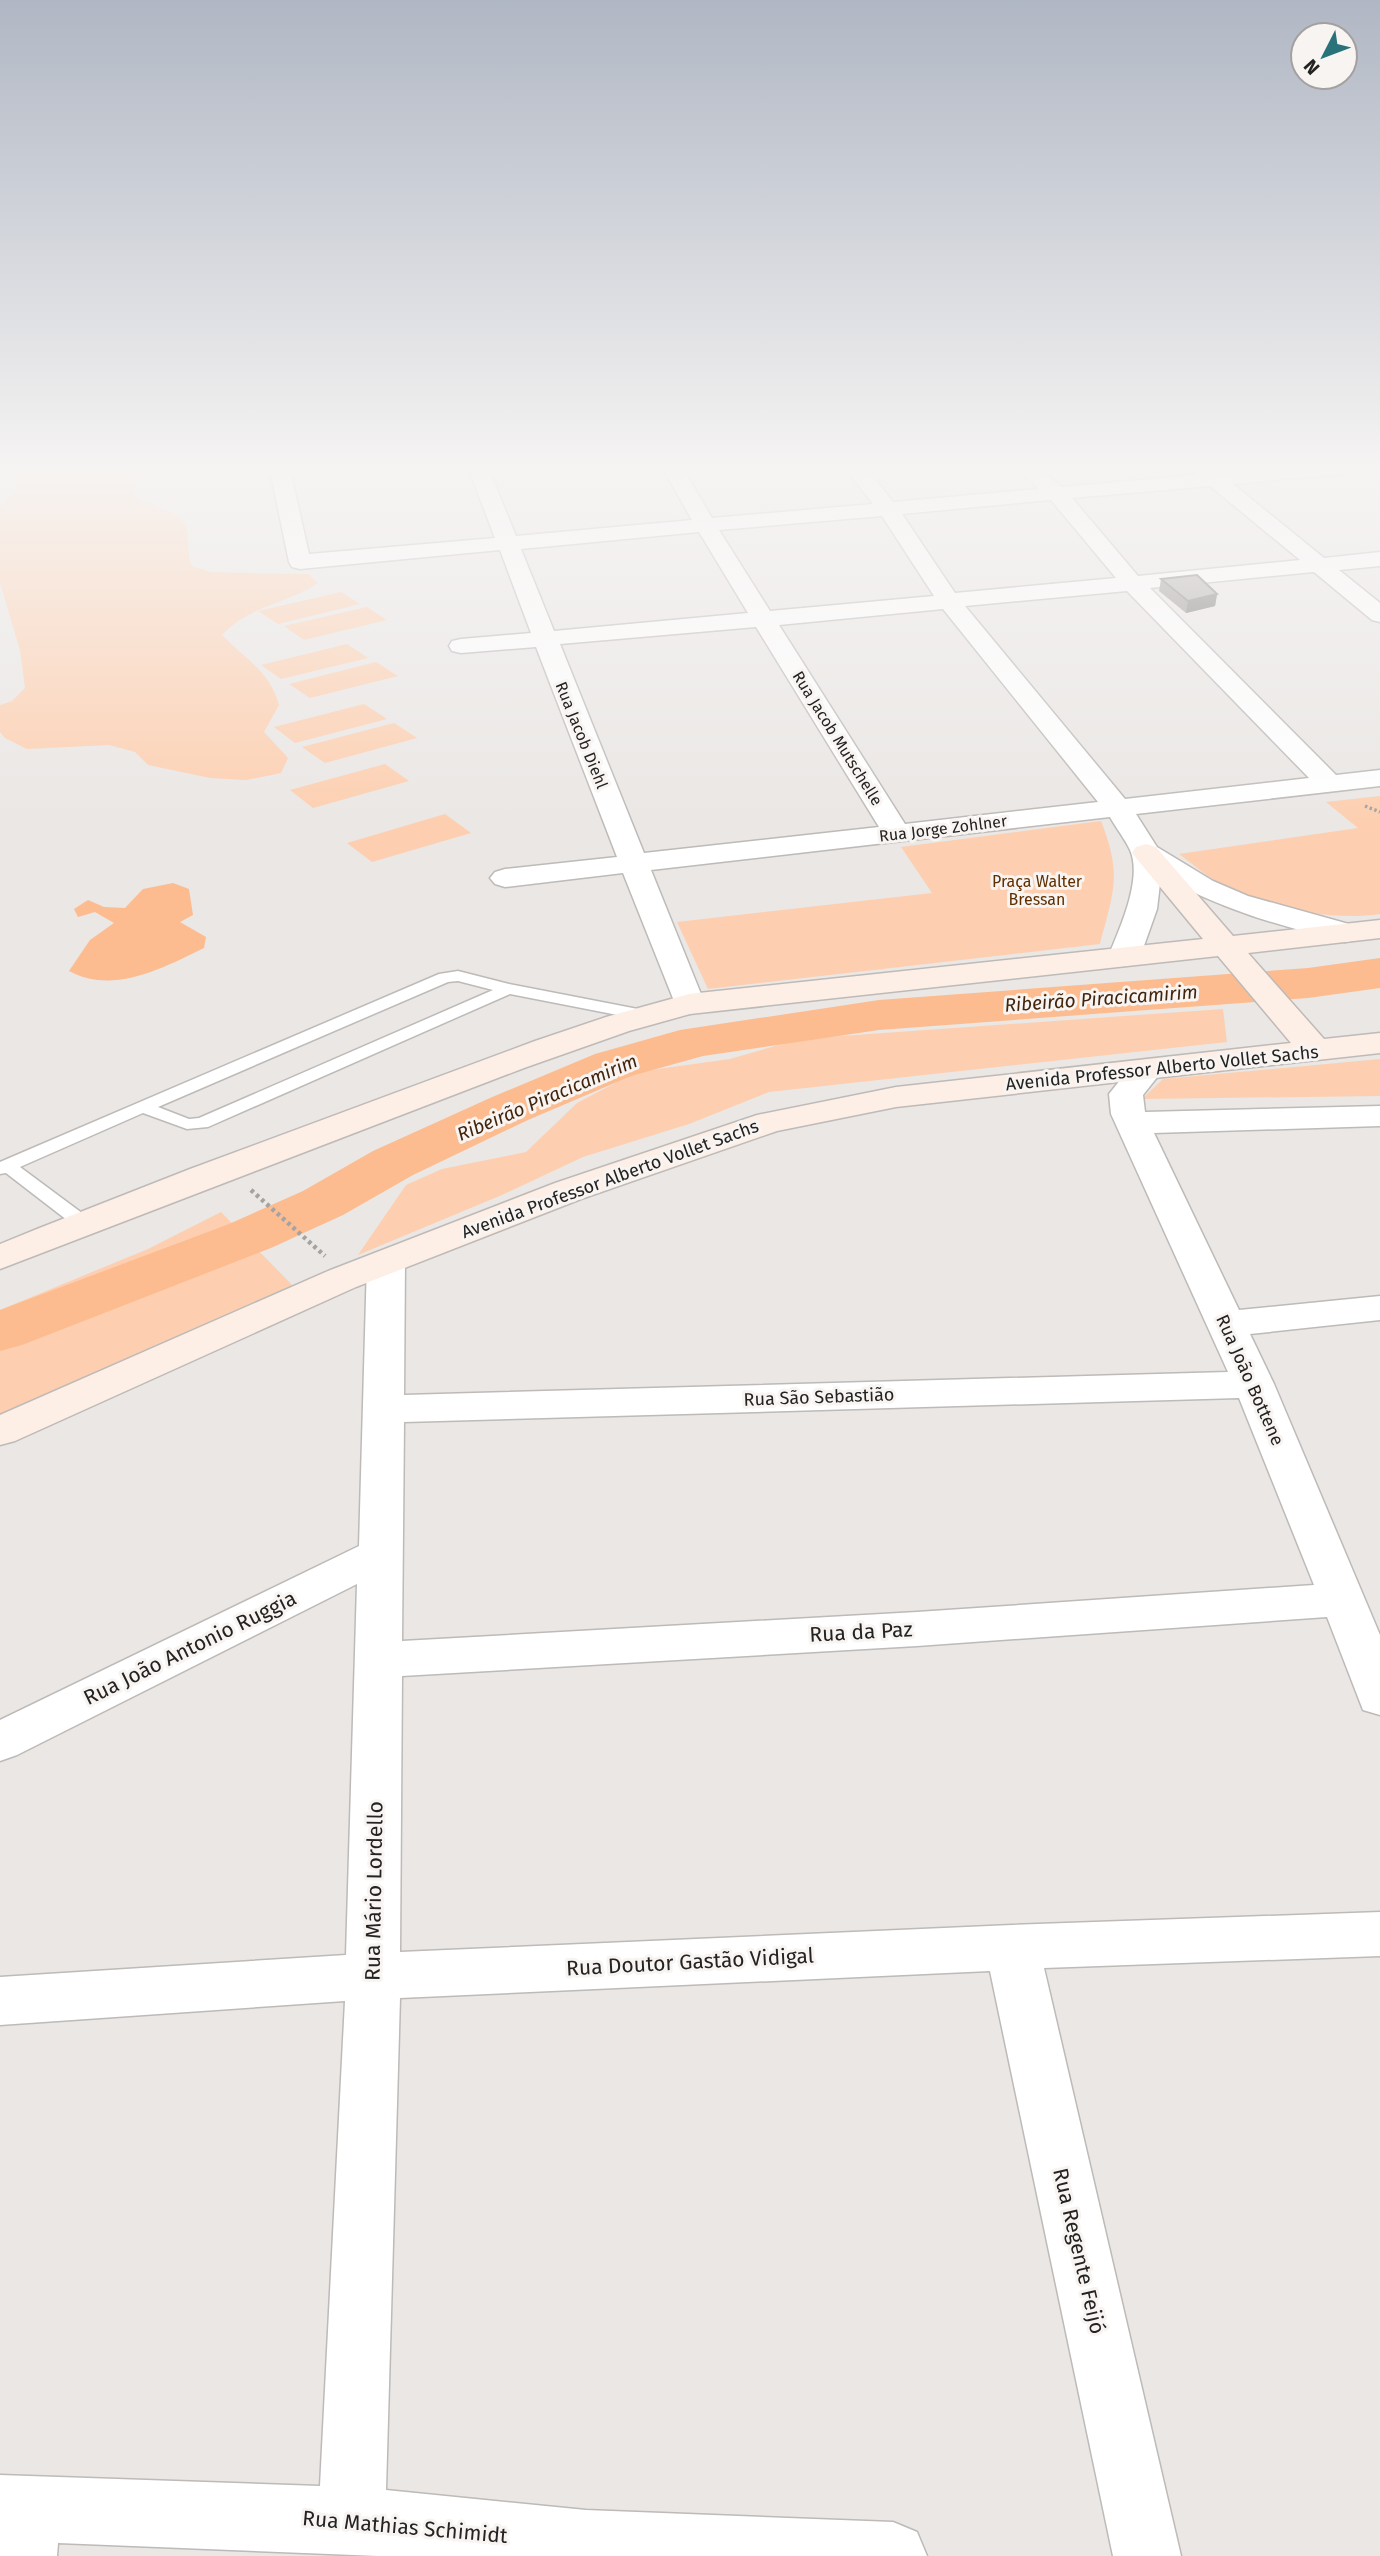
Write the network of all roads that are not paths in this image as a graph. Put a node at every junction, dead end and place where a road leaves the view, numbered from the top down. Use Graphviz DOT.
graph roads {
  1 [pos="523,584"];
  2 [pos="742,584"];
  3 [pos="938,584"];
  4 [pos="1118,584"];
  5 [pos="1133,584"];
  6 [pos="1343,584"];
  7 [pos="948,600"];
  8 [pos="1380,615"];
  9 [pos="764,620"];
  10 [pos="544,639"];
  11 [pos="461,646"];
  12 [pos="1380,778"];
  13 [pos="1329,783"];
  14 [pos="1118,808"];
  15 [pos="896,832"];
  16 [pos="1146,853"];
  17 [pos="633,862"];
  18 [pos="505,878"];
  19 [pos="1380,929"];
  20 [pos="1345,933"];
  21 [pos="1124,957"];
  22 [pos="1235,957"];
  23 [pos="508,989"];
  24 [pos="689,1003"];
  25 [pos="643,1015"];
  26 [pos="1380,1043"];
  27 [pos="1315,1050"];
  28 [pos="1145,1071"];
  29 [pos="142,1108"];
  30 [pos="1380,1116"];
  31 [pos="1133,1123"];
  32 [pos="4,1168"];
  33 [pos="83,1223"];
  34 [pos="0,1258"];
  35 [pos="386,1262"];
  36 [pos="1380,1308"];
  37 [pos="1225,1324"];
  38 [pos="1254,1384"];
  39 [pos="383,1409"];
  40 [pos="0,1432"];
  41 [pos="380,1554"];
  42 [pos="1343,1599"];
  43 [pos="378,1660"];
  44 [pos="1380,1697"];
  45 [pos="0,1742"];
  46 [pos="1380,1934"];
  47 [pos="1012,1947"];
  48 [pos="373,1976"];
  49 [pos="0,2001"];
  50 [pos="352,2520"];
  51 [pos="17,2525"];
  52 [pos="587,2550"];
  53 [pos="893,2556"];
  54 [pos="1147,2556"];
  1 -- 10 [label="street, Rua Jacob Diehl"];
  2 -- 9 [label="street, Rua Jacob Mutschelle"];
  3 -- 7 [label="street"];
  4 -- 7 [label="street"];
  5 -- 13 [label="street"];
  6 -- 8 [label="street"];
  7 -- 9 [label="street"];
  7 -- 14 [label="street"];
  9 -- 10 [label="street"];
  9 -- 15 [label="street, Rua Jacob Mutschelle"];
  10 -- 11 [label="street"];
  10 -- 17 [label="street, Rua Jacob Diehl"];
  12 -- 13 [label="street, Rua Jorge Zohlner"];
  13 -- 14 [label="street, Rua Jorge Zohlner"];
  14 -- 15 [label="street, Rua Jorge Zohlner"];
  14 -- 16 [label="street"];
  15 -- 17 [label="street, Rua Jorge Zohlner"];
  16 -- 20 [label="street"];
  16 -- 21 [label="street"];
  16 -- 22 [label="main road"];
  17 -- 18 [label="street, Rua Jorge Zohlner"];
  17 -- 24 [label="street, Rua Jacob Diehl"];
  19 -- 20 [label="main road"];
  20 -- 22 [label="main road"];
  21 -- 22 [label="main road"];
  21 -- 24 [label="main road"];
  22 -- 27 [label="main road"];
  23 -- 25 [label="lane"];
  23 -- 29 [label="lane"];
  23 -- 29 [label="lane"];
  24 -- 25 [label="main road"];
  25 -- 33 [label="main road"];
  26 -- 27 [label="main road, Avenida Professor Alberto Vollet Sachs"];
  27 -- 28 [label="main road, Avenida Professor Alberto Vollet Sachs"];
  28 -- 31 [label="street, Rua João Bottene"];
  28 -- 35 [label="main road, Avenida Professor Alberto Vollet Sachs"];
  29 -- 32 [label="lane"];
  30 -- 31 [label="street"];
  31 -- 37 [label="street, Rua João Bottene"];
  32 -- 33 [label="lane"];
  33 -- 34 [label="main road"];
  35 -- 39 [label="street, Rua Mário Lordello"];
  35 -- 40 [label="main road, Avenida Professor Alberto Vollet Sachs"];
  36 -- 37 [label="street"];
  37 -- 38 [label="street, Rua João Bottene"];
  38 -- 39 [label="street, Rua São Sebastião"];
  38 -- 42 [label="street, Rua João Bottene"];
  39 -- 41 [label="street, Rua Mário Lordello"];
  41 -- 43 [label="street, Rua Mário Lordello"];
  41 -- 45 [label="street, Rua João Antonio Ruggia"];
  42 -- 43 [label="street, Rua da Paz"];
  42 -- 44 [label="street, Rua João Bottene"];
  43 -- 48 [label="street, Rua Mário Lordello"];
  46 -- 47 [label="street, Rua Doutor Gastão Vidigal"];
  47 -- 48 [label="street, Rua Doutor Gastão Vidigal"];
  47 -- 54 [label="street, Rua Regente Feijó"];
  48 -- 49 [label="street, Rua Doutor Gastão Vidigal"];
  48 -- 50 [label="street, Rua Mário Lordello"];
  50 -- 51 [label="street, Rua Mathias Schimidt"];
  50 -- 52 [label="street, Rua Mathias Schimidt"];
  52 -- 53 [label="street, Rua Mathias Schimidt"];
}
